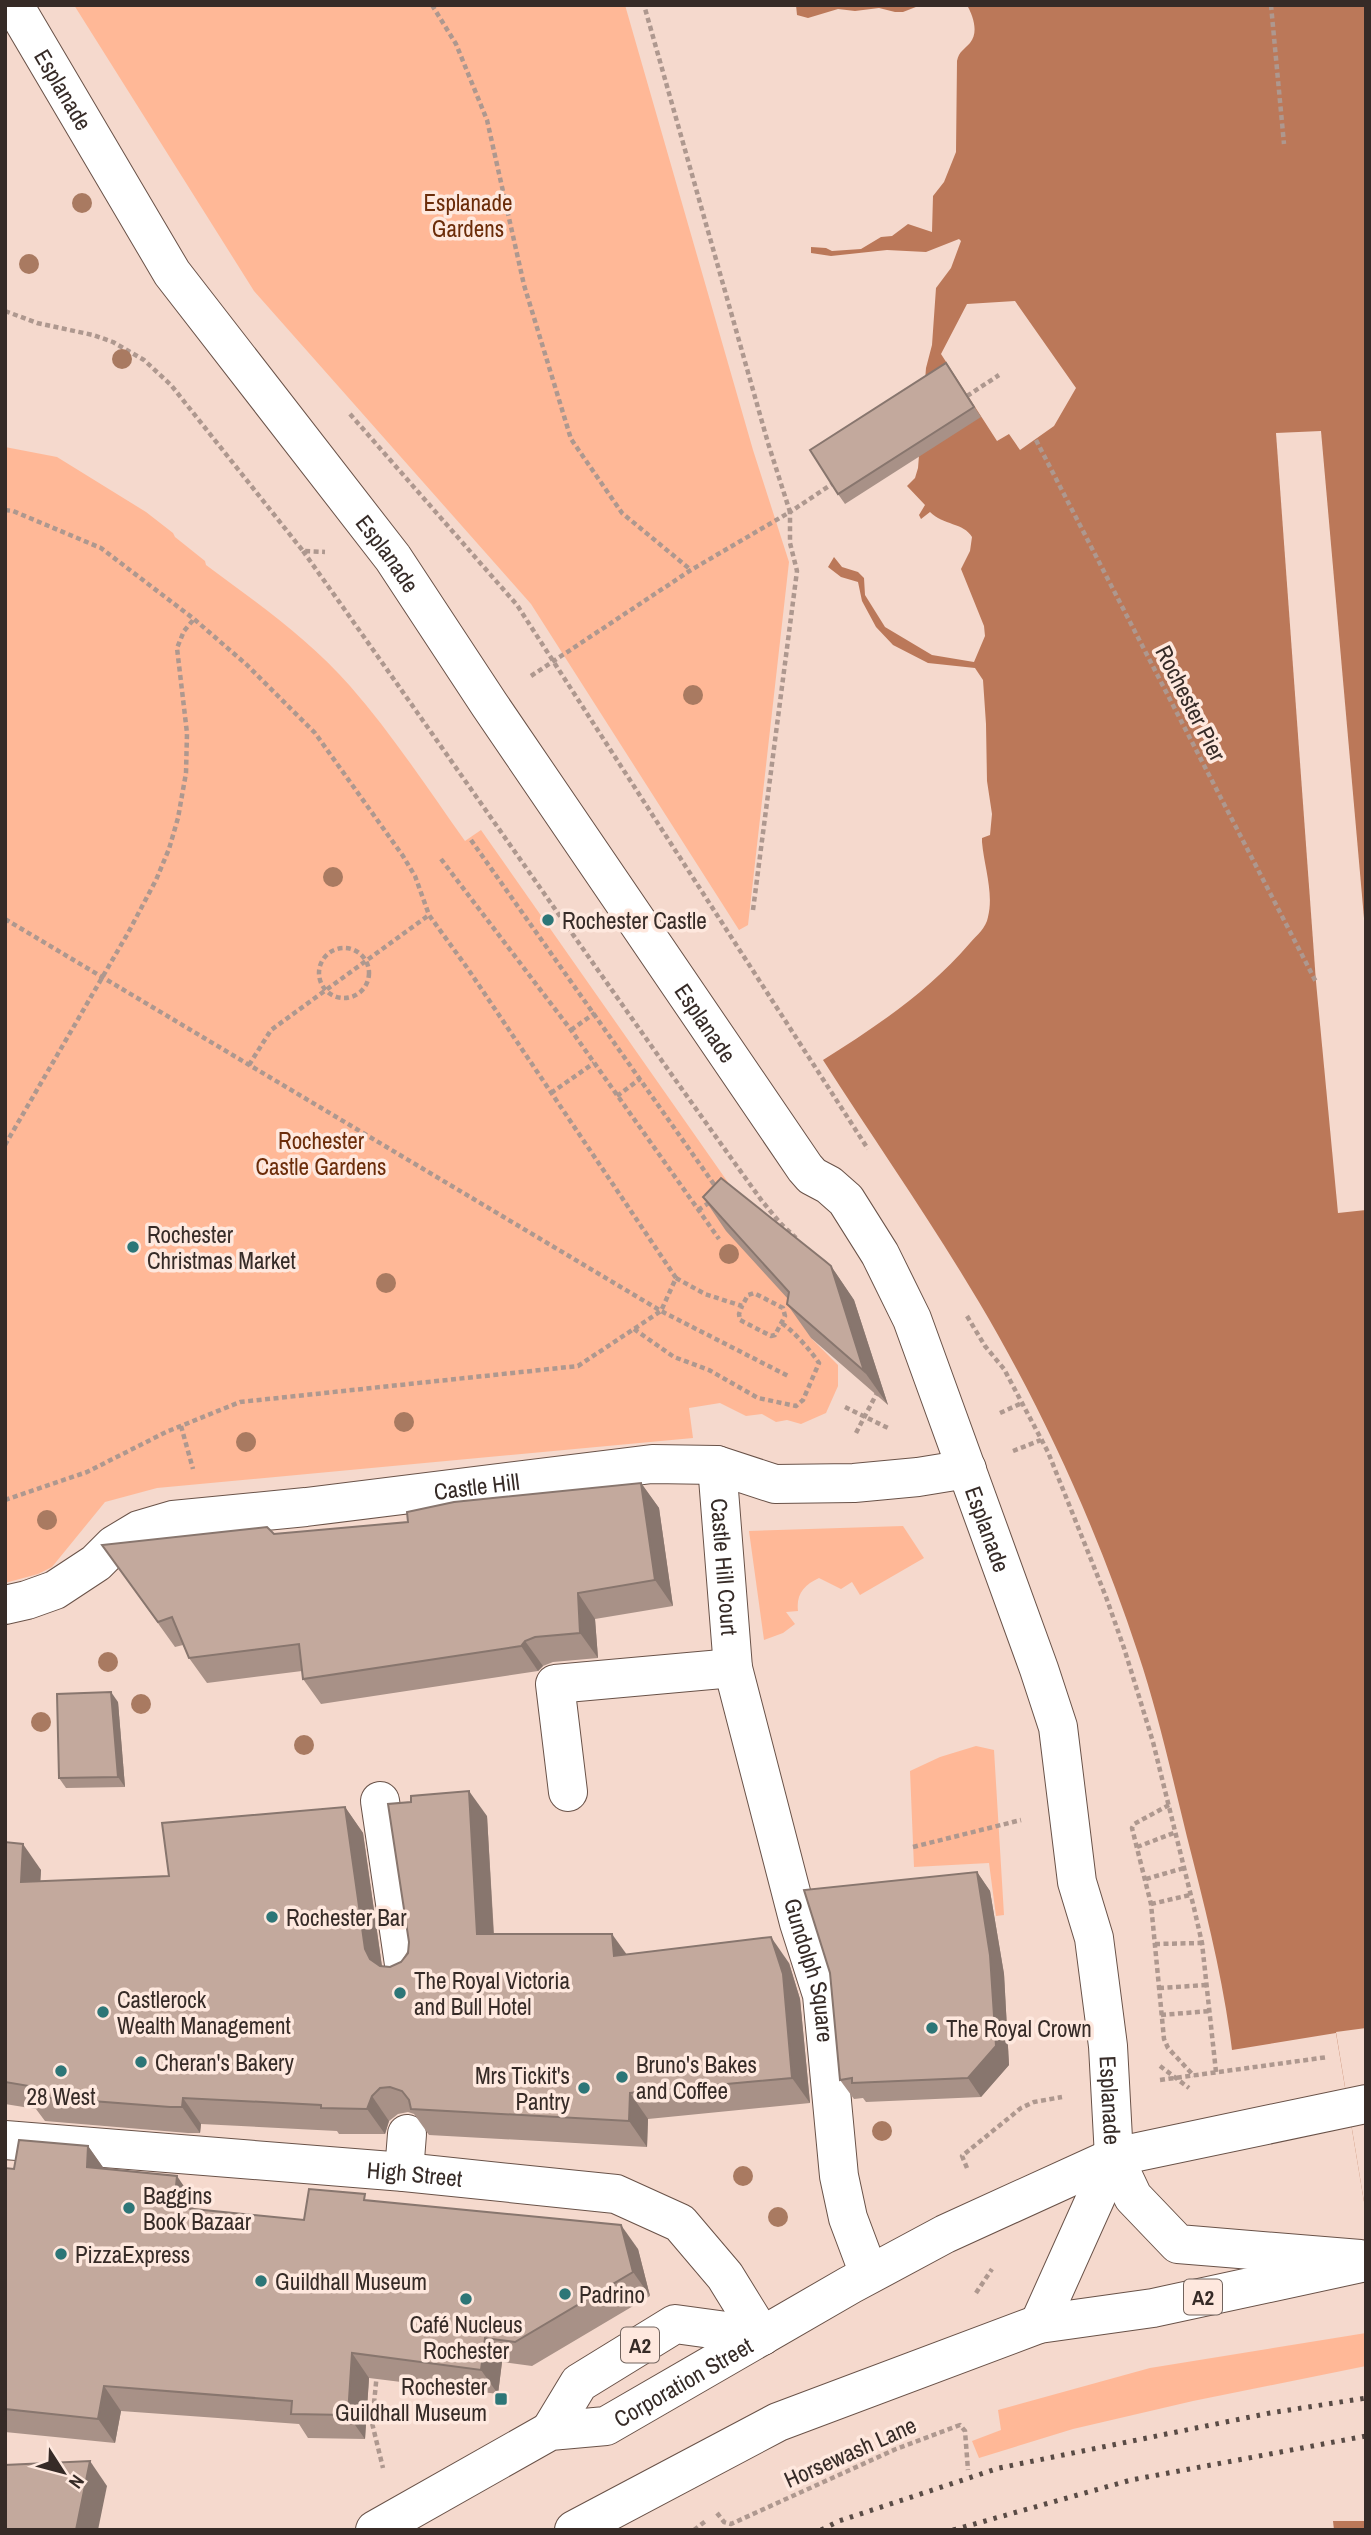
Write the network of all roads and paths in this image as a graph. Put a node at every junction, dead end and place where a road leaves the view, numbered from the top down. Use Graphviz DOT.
graph roads {
  1 [pos="14,5"];
  2 [pos="432,5"];
  3 [pos="644,5"];
  4 [pos="1271,5"];
  5 [pos="1284,144"];
  6 [pos="5,311"];
  7 [pos="999,375"];
  8 [pos="967,396"];
  9 [pos="346,410"];
  10 [pos="1036,440"];
  11 [pos="832,484"];
  12 [pos="5,510"];
  13 [pos="790,512"];
  14 [pos="303,551"];
  15 [pos="393,558"];
  16 [pos="691,570"];
  17 [pos="194,619"];
  18 [pos="553,662"];
  19 [pos="489,704"];
  20 [pos="471,840"];
  21 [pos="441,859"];
  22 [pos="752,910"];
  23 [pos="429,915"];
  24 [pos="5,919"];
  25 [pos="366,961"];
  26 [pos="103,978"];
  27 [pos="1316,982"];
  28 [pos="326,990"];
  29 [pos="595,1013"];
  30 [pos="571,1030"];
  31 [pos="594,1062"];
  32 [pos="249,1065"];
  33 [pos="640,1079"];
  34 [pos="551,1093"];
  35 [pos="618,1096"];
  36 [pos="5,1145"];
  37 [pos="870,1152"];
  38 [pos="698,1210"];
  39 [pos="719,1239"];
  40 [pos="797,1240"];
  41 [pos="676,1278"];
  42 [pos="743,1306"];
  43 [pos="661,1311"];
  44 [pos="965,1312"];
  45 [pos="781,1323"];
  46 [pos="634,1329"];
  47 [pos="790,1377"];
  48 [pos="882,1384"];
  49 [pos="1022,1403"];
  50 [pos="991,1417"];
  51 [pos="717,1465"];
  52 [pos="967,1469"];
  53 [pos="829,1483"];
  54 [pos="5,1500"];
  55 [pos="5,1605"];
  56 [pos="733,1668"];
  57 [pos="568,1793"];
  58 [pos="380,1801"];
  59 [pos="1169,1805"];
  60 [pos="1015,1821"];
  61 [pos="1174,1833"];
  62 [pos="913,1847"];
  63 [pos="1137,1847"];
  64 [pos="1184,1868"];
  65 [pos="1146,1879"];
  66 [pos="1191,1895"];
  67 [pos="1151,1904"];
  68 [pos="1202,1943"];
  69 [pos="1156,1944"];
  70 [pos="405,1971"];
  71 [pos="1207,1985"];
  72 [pos="1159,1988"];
  73 [pos="1210,2011"];
  74 [pos="1161,2015"];
  75 [pos="1339,2056"];
  76 [pos="1216,2072"];
  77 [pos="1194,2076"];
  78 [pos="1166,2079"];
  79 [pos="1034,2102"];
  80 [pos="1356,2106"];
  81 [pos="5,2140"];
  82 [pos="962,2157"];
  83 [pos="1114,2157"];
  84 [pos="998,2261"];
  85 [pos="1366,2261"];
  86 [pos="869,2274"];
  87 [pos="978,2301"];
  88 [pos="1039,2324"];
  89 [pos="762,2336"];
  90 [pos="377,2368"];
  91 [pos="550,2431"];
  92 [pos="968,2469"];
  93 [pos="384,2472"];
  94 [pos="716,2512"];
  95 [pos="375,2530"];
  96 [pos="574,2530"];
  1 -- 15 [label="street, Esplanade"];
  2 -- 16 [label="path"];
  3 -- 13 [label="path"];
  4 -- 5 [label="path"];
  6 -- 14 [label="path"];
  7 -- 8 [label="path"];
  9 -- 18 [label="path"];
  10 -- 27 [label="path, Rochester Pier"];
  11 -- 13 [label="path"];
  12 -- 17 [label="path"];
  13 -- 16 [label="path"];
  13 -- 22 [label="path"];
  14 -- 15 [label="path"];
  14 -- 40 [label="path"];
  15 -- 19 [label="street, Esplanade"];
  16 -- 18 [label="path"];
  17 -- 23 [label="path"];
  17 -- 26 [label="path"];
  18 -- 19 [label="path"];
  18 -- 37 [label="path"];
  19 -- 52 [label="street, Esplanade"];
  20 -- 29 [label="path"];
  21 -- 30 [label="path"];
  23 -- 25 [label="path"];
  23 -- 34 [label="path"];
  24 -- 26 [label="path"];
  25 -- 28 [label="path"];
  25 -- 28 [label="path"];
  25 -- 28 [label="path"];
  26 -- 32 [label="path"];
  26 -- 36 [label="path"];
  28 -- 32 [label="path"];
  29 -- 30 [label="path"];
  29 -- 33 [label="path"];
  30 -- 31 [label="path"];
  31 -- 34 [label="path"];
  31 -- 35 [label="path"];
  32 -- 43 [label="path"];
  33 -- 35 [label="path"];
  33 -- 38 [label="path"];
  34 -- 41 [label="path"];
  35 -- 38 [label="path"];
  38 -- 39 [label="path"];
  41 -- 42 [label="path"];
  41 -- 43 [label="path"];
  42 -- 45 [label="path"];
  42 -- 45 [label="path"];
  43 -- 46 [label="path"];
  43 -- 47 [label="path"];
  44 -- 49 [label="path"];
  45 -- 46 [label="path"];
  46 -- 54 [label="path"];
  48 -- 53 [label="path"];
  49 -- 50 [label="path"];
  49 -- 59 [label="path"];
  51 -- 53 [label="street, Castle Hill"];
  51 -- 55 [label="street, Castle Hill"];
  51 -- 56 [label="street, Castle Hill Court"];
  52 -- 53 [label="street, Castle Hill"];
  52 -- 83 [label="street, Esplanade"];
  56 -- 57 [label="street"];
  56 -- 86 [label="street, Gundolph Square"];
  58 -- 70 [label="street"];
  59 -- 61 [label="path"];
  59 -- 63 [label="path"];
  60 -- 62 [label="path"];
  61 -- 63 [label="path"];
  61 -- 64 [label="path"];
  63 -- 65 [label="path"];
  64 -- 65 [label="path"];
  64 -- 66 [label="path"];
  65 -- 67 [label="path"];
  66 -- 67 [label="path"];
  66 -- 68 [label="path"];
  67 -- 69 [label="path"];
  68 -- 69 [label="path"];
  68 -- 71 [label="path"];
  69 -- 72 [label="path"];
  71 -- 72 [label="path"];
  71 -- 73 [label="path"];
  72 -- 74 [label="path"];
  73 -- 74 [label="path"];
  73 -- 76 [label="path"];
  74 -- 77 [label="path"];
  75 -- 76 [label="path"];
  76 -- 77 [label="path"];
  77 -- 78 [label="path"];
  79 -- 82 [label="path"];
  80 -- 83 [label="street, A2"];
  81 -- 89 [label="street, High Street"];
  83 -- 85 [label="street, Esplanade"];
  83 -- 86 [label="street, Corporation Street / A2"];
  83 -- 88 [label="street, Esplanade"];
  84 -- 87 [label="path"];
  85 -- 88 [label="street, A2"];
  86 -- 89 [label="street, Corporation Street / A2"];
  88 -- 96 [label="street, A2"];
  89 -- 91 [label="street, Corporation Street / A2"];
  89 -- 91 [label="street, A2"];
  90 -- 93 [label="path"];
  91 -- 95 [label="street, Corporation Street / A2"];
  92 -- 94 [label="path, Horsewash Lane"];
}
